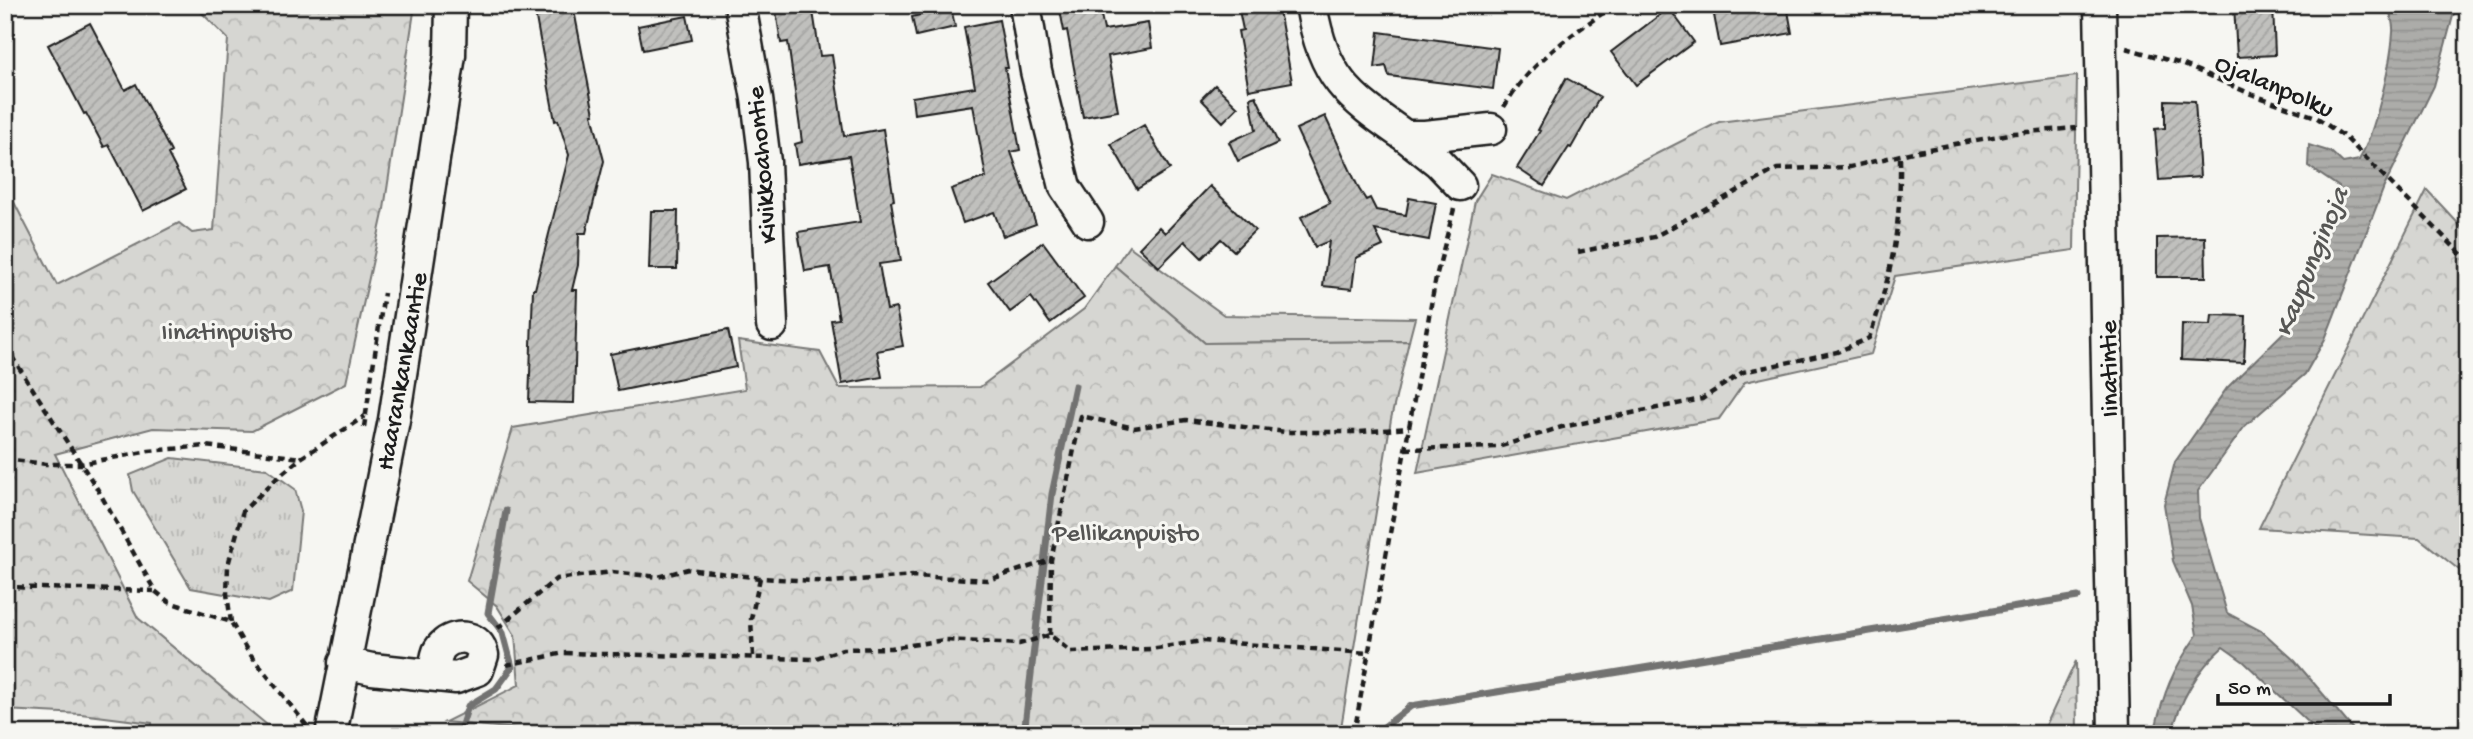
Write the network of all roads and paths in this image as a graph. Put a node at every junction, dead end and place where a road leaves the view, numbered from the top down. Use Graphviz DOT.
graph roads {
  1 [pos="451,5"];
  2 [pos="740,5"];
  3 [pos="1025,5"];
  4 [pos="1311,5"];
  5 [pos="1615,5"];
  6 [pos="2100,5"];
  7 [pos="2101,46"];
  8 [pos="2103,127"];
  9 [pos="1491,129"];
  10 [pos="1405,136"];
  11 [pos="1900,155"];
  12 [pos="1460,185"];
  13 [pos="1088,222"];
  14 [pos="1578,253"];
  15 [pos="2468,261"];
  16 [pos="386,281"];
  17 [pos="772,325"];
  18 [pos="5,346"];
  19 [pos="379,418"];
  20 [pos="1409,428"];
  21 [pos="363,430"];
  22 [pos="1405,449"];
  23 [pos="301,458"];
  24 [pos="5,459"];
  25 [pos="80,464"];
  26 [pos="1049,560"];
  27 [pos="760,578"];
  28 [pos="5,587"];
  29 [pos="155,591"];
  30 [pos="231,622"];
  31 [pos="502,625"];
  32 [pos="1050,635"];
  33 [pos="1368,653"];
  34 [pos="752,656"];
  35 [pos="344,663"];
  36 [pos="507,665"];
  37 [pos="436,676"];
  38 [pos="314,727"];
  39 [pos="1354,734"];
  40 [pos="2114,734"];
  1 -- 19 [label="street, Haarankankaantie"];
  2 -- 17 [label="street, Kivikkoahontie"];
  3 -- 13 [label="street"];
  4 -- 10 [label="street"];
  5 -- 9 [label="path"];
  6 -- 7 [label="street, Iinatintie"];
  7 -- 8 [label="street, Iinatintie"];
  7 -- 15 [label="path, Ojalanpolku"];
  8 -- 11 [label="path"];
  8 -- 40 [label="street, Iinatintie"];
  9 -- 10 [label="street"];
  10 -- 12 [label="street"];
  11 -- 14 [label="path"];
  11 -- 22 [label="path"];
  12 -- 20 [label="path"];
  16 -- 19 [label="path"];
  18 -- 25 [label="path"];
  19 -- 21 [label="path"];
  19 -- 23 [label="path"];
  19 -- 35 [label="street, Haarankankaantie"];
  20 -- 22 [label="path"];
  20 -- 26 [label="path"];
  22 -- 33 [label="path"];
  23 -- 25 [label="path"];
  23 -- 30 [label="path"];
  24 -- 25 [label="path"];
  25 -- 29 [label="path"];
  26 -- 27 [label="path"];
  26 -- 32 [label="path"];
  27 -- 31 [label="path"];
  27 -- 34 [label="path"];
  28 -- 29 [label="path"];
  29 -- 30 [label="path"];
  30 -- 38 [label="path"];
  32 -- 33 [label="path"];
  32 -- 34 [label="path"];
  33 -- 39 [label="path"];
  34 -- 36 [label="path"];
  35 -- 37 [label="street"];
  35 -- 38 [label="street, Haarankankaantie"];
}
